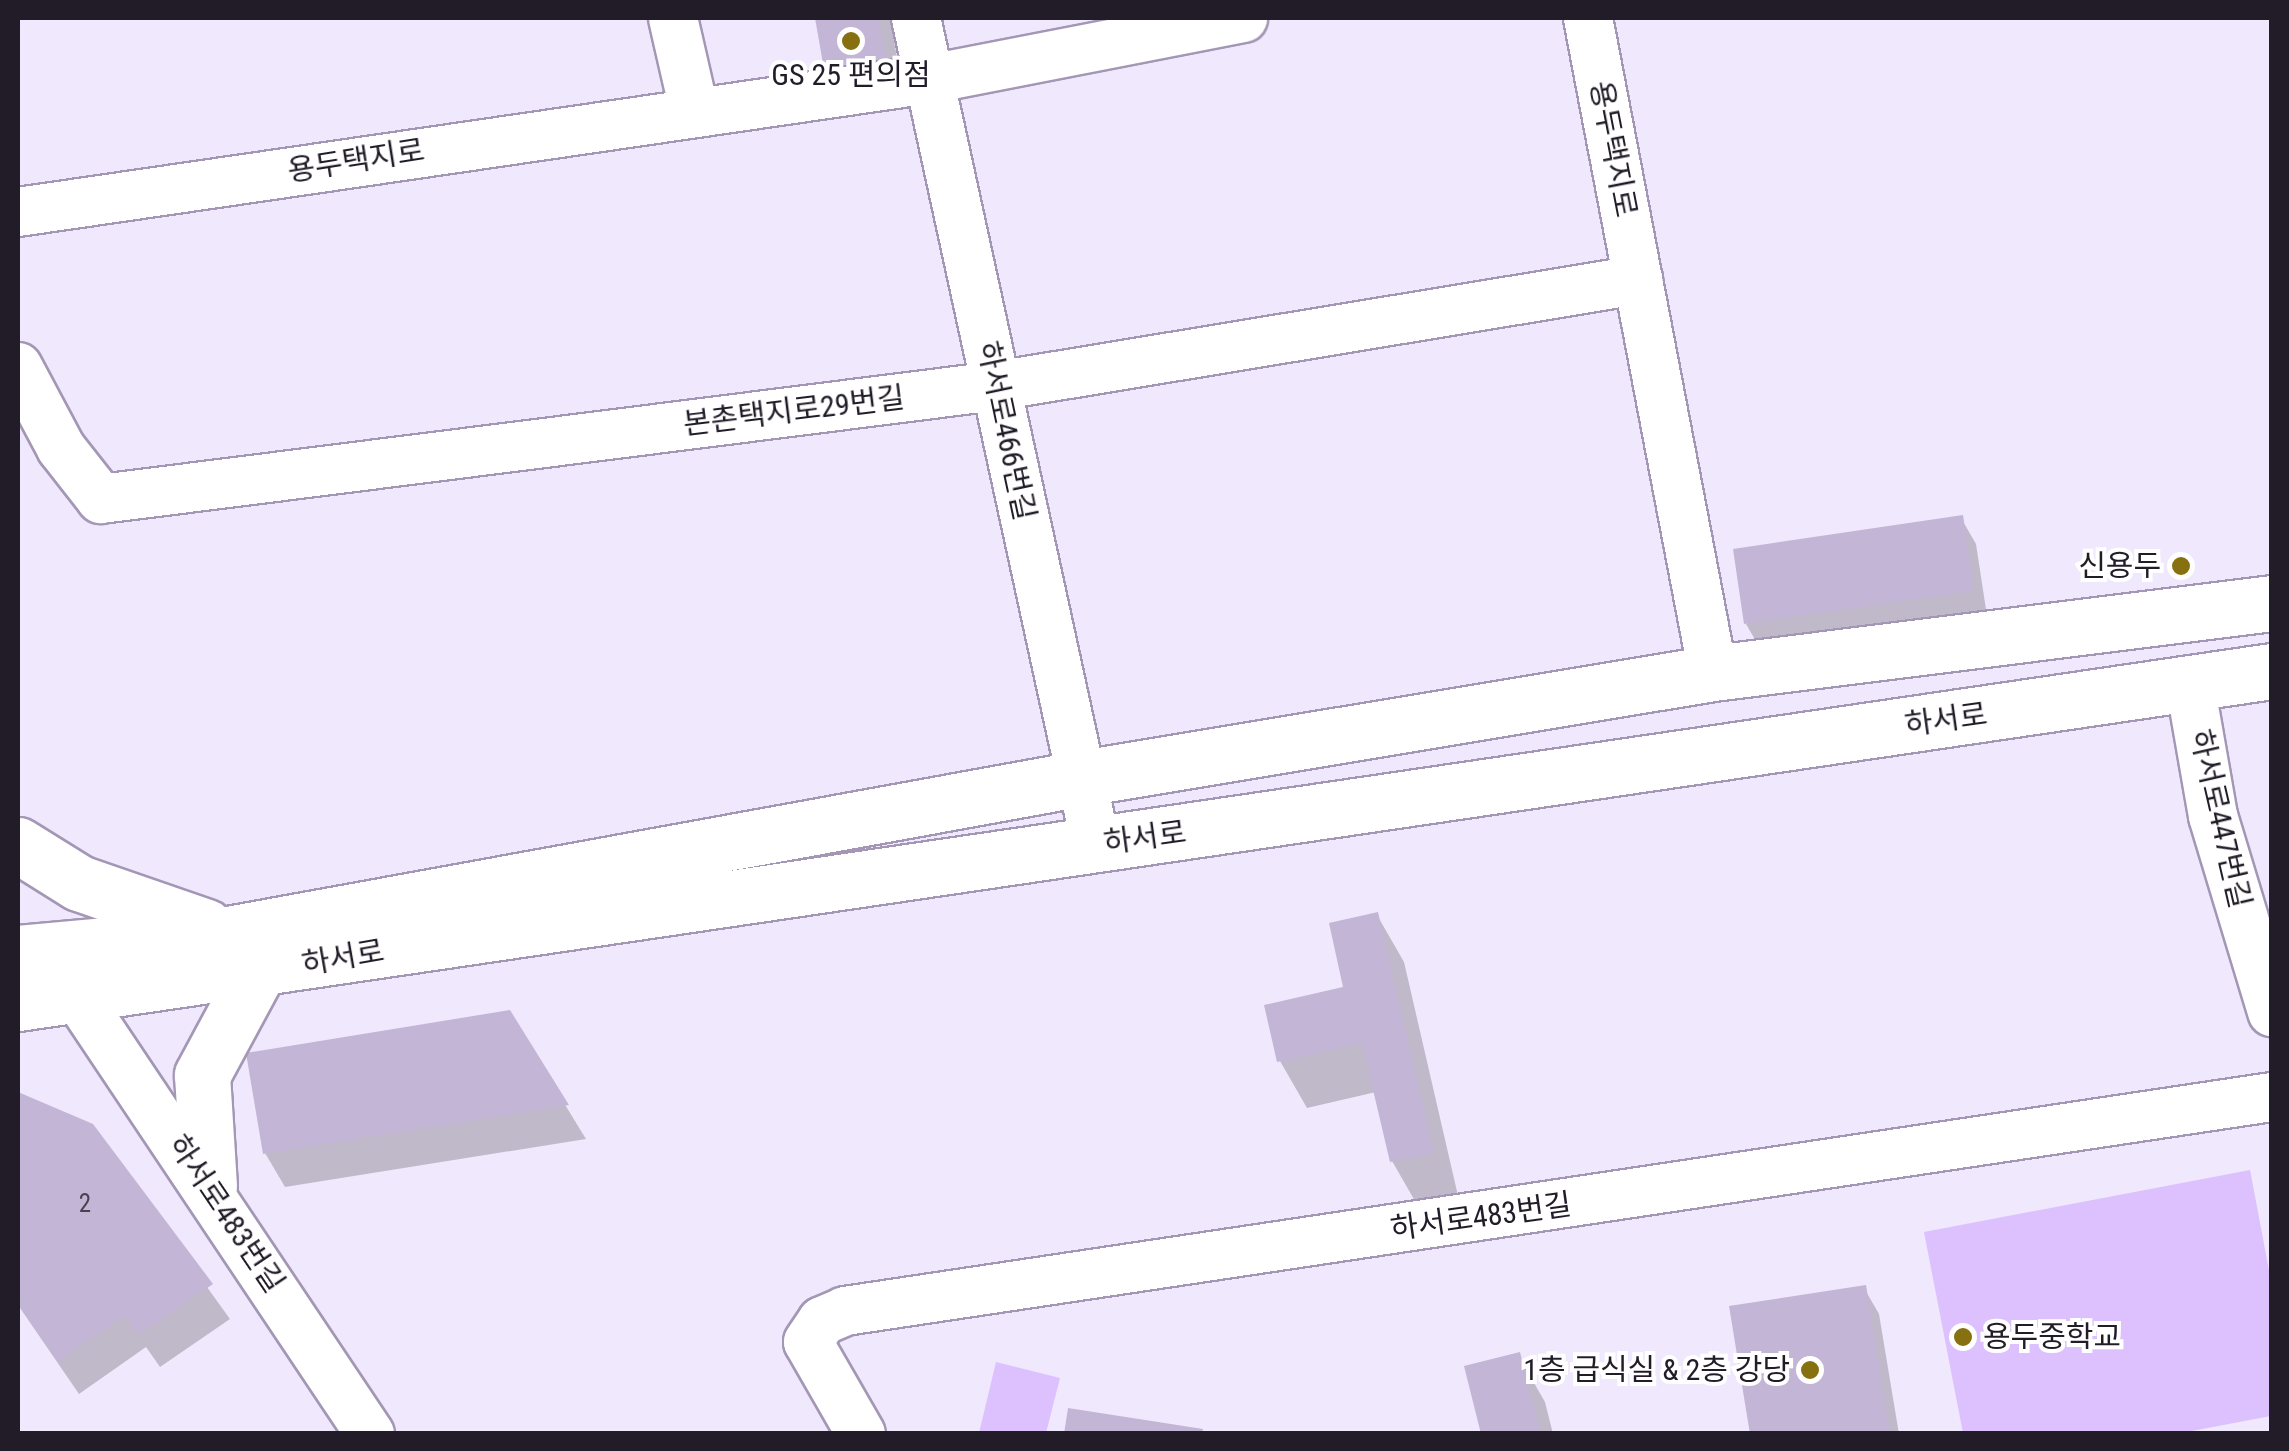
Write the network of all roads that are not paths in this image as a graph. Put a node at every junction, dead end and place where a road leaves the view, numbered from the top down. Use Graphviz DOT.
graph roads {
  1 [pos="673,18"];
  2 [pos="916,18"];
  3 [pos="1588,18"];
  4 [pos="1214,20"];
  5 [pos="930,79"];
  6 [pos="694,110"];
  7 [pos="18,212"];
  8 [pos="1638,280"];
  9 [pos="18,367"];
  10 [pos="996,386"];
  11 [pos="2272,603"];
  12 [pos="2272,672"];
  13 [pos="1713,674"];
  14 [pos="2190,684"];
  15 [pos="1082,778"];
  16 [pos="18,844"];
  17 [pos="1096,845"];
  18 [pos="26,939"];
  19 [pos="242,954"];
  20 [pos="77,996"];
  21 [pos="18,1004"];
  22 [pos="2272,1012"];
  23 [pos="2272,1098"];
  24 [pos="209,1186"];
  25 [pos="370,1434"];
  26 [pos="862,1434"];
  1 -- 6 [label="street"];
  2 -- 5 [label="street, 하서로466번길"];
  3 -- 8 [label="street, 용두택지로"];
  4 -- 5 [label="street, 용두택지로"];
  5 -- 6 [label="street, 용두택지로"];
  5 -- 10 [label="street, 하서로466번길"];
  6 -- 7 [label="street, 용두택지로"];
  8 -- 10 [label="street, 본촌택지로29번길"];
  8 -- 13 [label="street"];
  9 -- 10 [label="street, 본촌택지로29번길"];
  10 -- 15 [label="street, 하서로466번길"];
  11 -- 13 [label="main road, 하서로"];
  12 -- 14 [label="main road, 하서로"];
  13 -- 15 [label="main road, 하서로"];
  14 -- 17 [label="main road, 하서로"];
  14 -- 22 [label="street, 하서로447번길"];
  15 -- 17 [label="street, 하서로466번길"];
  15 -- 19 [label="main road, 하서로"];
  16 -- 19 [label="main road"];
  17 -- 19 [label="main road, 하서로"];
  18 -- 19 [label="main road, 하서로"];
  18 -- 20 [label="main road"];
  19 -- 20 [label="main road, 하서로"];
  19 -- 24 [label="main road"];
  20 -- 21 [label="main road, 하서로"];
  20 -- 24 [label="street, 하서로483번길"];
  23 -- 26 [label="street, 하서로483번길"];
  24 -- 25 [label="street, 하서로483번길"];
}
